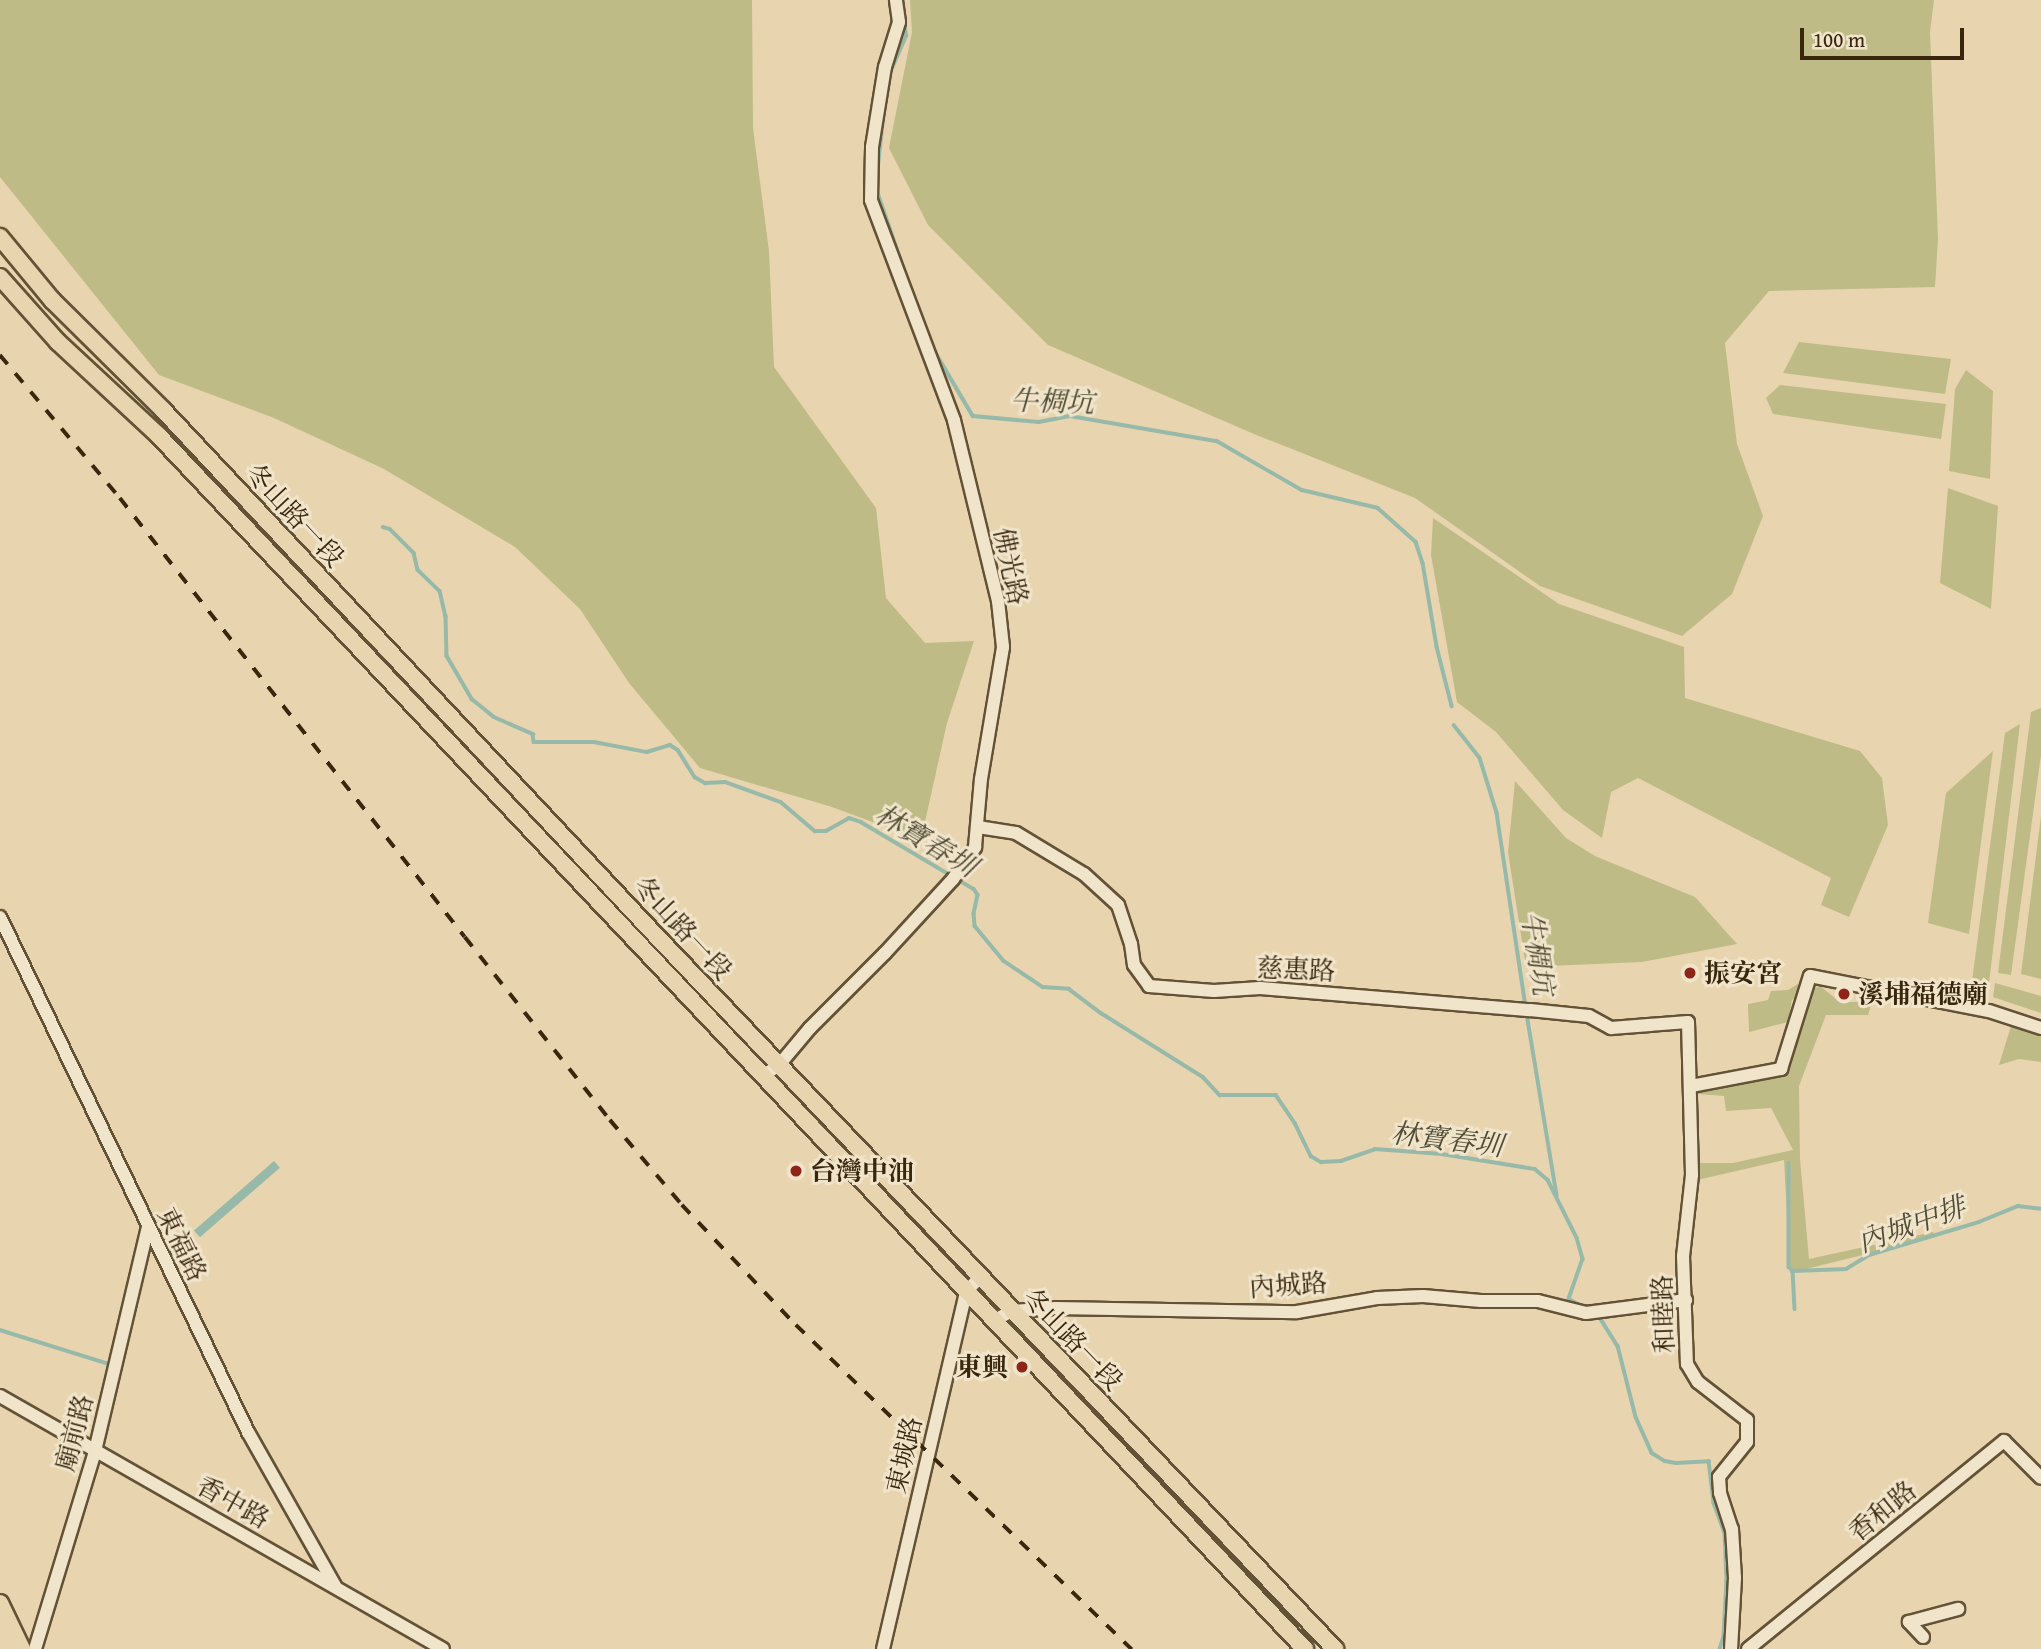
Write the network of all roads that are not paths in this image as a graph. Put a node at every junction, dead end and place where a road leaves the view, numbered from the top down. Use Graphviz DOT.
graph roads {
  1 [pos="896,0"];
  2 [pos="0,237"];
  3 [pos="0,278"];
  4 [pos="274,529"];
  5 [pos="260,542"];
  6 [pos="978,827"];
  7 [pos="0,917"];
  8 [pos="1688,1022"];
  9 [pos="2041,1028"];
  10 [pos="779,1065"];
  11 [pos="763,1076"];
  12 [pos="1691,1086"];
  13 [pos="148,1226"];
  14 [pos="980,1277"];
  15 [pos="966,1292"];
  16 [pos="1686,1300"];
  17 [pos="1012,1311"];
  18 [pos="993,1321"];
  19 [pos="0,1396"];
  20 [pos="95,1451"];
  21 [pos="2041,1478"];
  22 [pos="335,1586"];
  23 [pos="0,1603"];
  24 [pos="1958,1609"];
  25 [pos="0,1631"];
  26 [pos="419,1635"];
  27 [pos="1923,1637"];
  28 [pos="9,1649"];
  29 [pos="22,1649"];
  30 [pos="35,1649"];
  31 [pos="414,1649"];
  32 [pos="443,1649"];
  33 [pos="883,1649"];
  34 [pos="1305,1649"];
  35 [pos="1335,1649"];
  36 [pos="1731,1649"];
  37 [pos="1748,1649"];
  1 -- 6 [label="street, 佛光路"];
  2 -- 4 [label="main road, 冬山路一段"];
  3 -- 5 [label="main road, 冬山路一段"];
  4 -- 5 [label="main road"];
  4 -- 10 [label="main road, 冬山路一段"];
  5 -- 11 [label="main road, 冬山路一段"];
  6 -- 8 [label="street, 慈惠路"];
  6 -- 10 [label="street, 佛光路"];
  7 -- 13 [label="street, 東福路"];
  8 -- 12 [label="street, 和睦路"];
  9 -- 12 [label="street"];
  10 -- 11 [label="street, 佛光路"];
  10 -- 14 [label="main road, 冬山路一段"];
  11 -- 15 [label="main road, 冬山路一段"];
  12 -- 16 [label="street, 和睦路"];
  13 -- 20 [label="street, 廟前路"];
  13 -- 22 [label="street, 東福路"];
  14 -- 15 [label="street, 東城路"];
  14 -- 17 [label="main road, 冬山路一段"];
  15 -- 18 [label="main road, 冬山路一段"];
  15 -- 33 [label="street, 東城路"];
  16 -- 17 [label="street, 內城路"];
  16 -- 36 [label="street, 和睦路"];
  17 -- 18 [label="street, 內城路"];
  17 -- 35 [label="main road, 冬山路一段"];
  18 -- 34 [label="main road, 冬山路一段"];
  19 -- 20 [label="street, 香中路"];
  20 -- 22 [label="street, 香中路"];
  20 -- 30 [label="street, 廟前路"];
  21 -- 37 [label="street, 香和路"];
  22 -- 26 [label="street, 香中路"];
  23 -- 29 [label="main road"];
  24 -- 27 [label="street"];
  25 -- 28 [label="highway"];
  26 -- 31 [label="street"];
  26 -- 32 [label="street, 香中路"];
}
